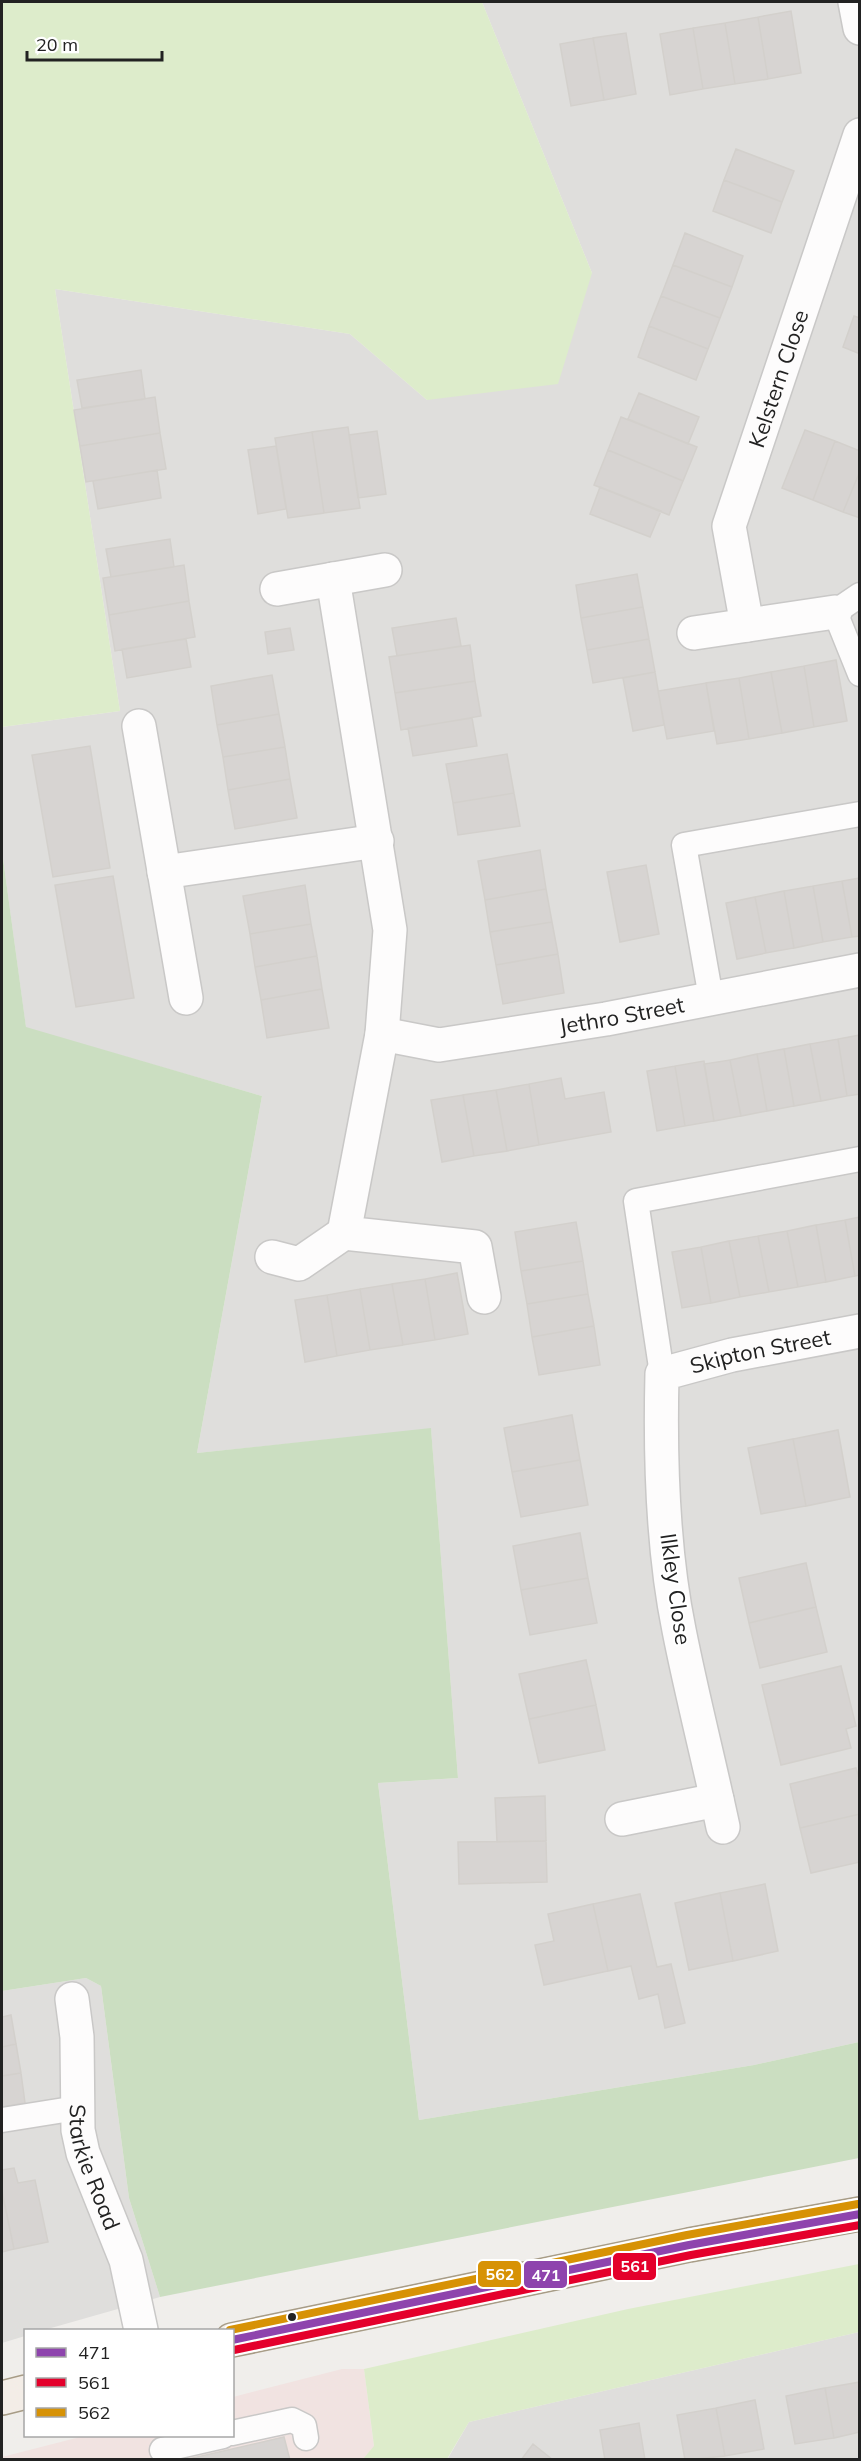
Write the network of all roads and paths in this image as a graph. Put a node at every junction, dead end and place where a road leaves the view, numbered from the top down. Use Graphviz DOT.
graph roads {
  1 [pos="855,2"];
  2 [pos="860,28"];
  3 [pos="860,135"];
  4 [pos="385,570"];
  5 [pos="333,579"];
  6 [pos="278,589"];
  7 [pos="847,603"];
  8 [pos="747,625"];
  9 [pos="694,633"];
  10 [pos="860,674"];
  11 [pos="139,726"];
  12 [pos="860,814"];
  13 [pos="377,841"];
  14 [pos="164,872"];
  15 [pos="860,970"];
  16 [pos="186,998"];
  17 [pos="711,998"];
  18 [pos="382,1034"];
  19 [pos="860,1159"];
  20 [pos="344,1233"];
  21 [pos="272,1257"];
  22 [pos="484,1297"];
  23 [pos="860,1331"];
  24 [pos="662,1374"];
  25 [pos="622,1819"];
  26 [pos="72,2000"];
  27 [pos="77,2108"];
  28 [pos="2,2120"];
  29 [pos="860,2214"];
  30 [pos="141,2329"];
  31 [pos="234,2340"];
  32 [pos="24,2392"];
  33 [pos="2,2398"];
  34 [pos="234,2433"];
  35 [pos="218,2437"];
  36 [pos="306,2438"];
  37 [pos="162,2448"];
  1 -- 2 [label="street"];
  3 -- 8 [label="street, Kelstern Close"];
  4 -- 5 [label="street"];
  5 -- 6 [label="street"];
  5 -- 13 [label="street"];
  7 -- 8 [label="street"];
  7 -- 10 [label="lane"];
  8 -- 9 [label="street"];
  11 -- 14 [label="street"];
  12 -- 17 [label="lane"];
  13 -- 14 [label="street"];
  13 -- 18 [label="street"];
  14 -- 16 [label="street"];
  15 -- 17 [label="street, Jethro Street"];
  17 -- 18 [label="street, Jethro Street"];
  18 -- 20 [label="street"];
  19 -- 24 [label="lane"];
  20 -- 21 [label="street"];
  20 -- 22 [label="street"];
  23 -- 24 [label="street, Skipton Street"];
  24 -- 25 [label="street, Ilkley Close"];
  26 -- 27 [label="street, Starkie Road"];
  27 -- 28 [label="lane"];
  27 -- 30 [label="street, Starkie Road"];
  29 -- 31 [label="main road"];
  32 -- 33 [label="main road"];
  34 -- 36 [label="lane"];
  35 -- 37 [label="lane"];
}
